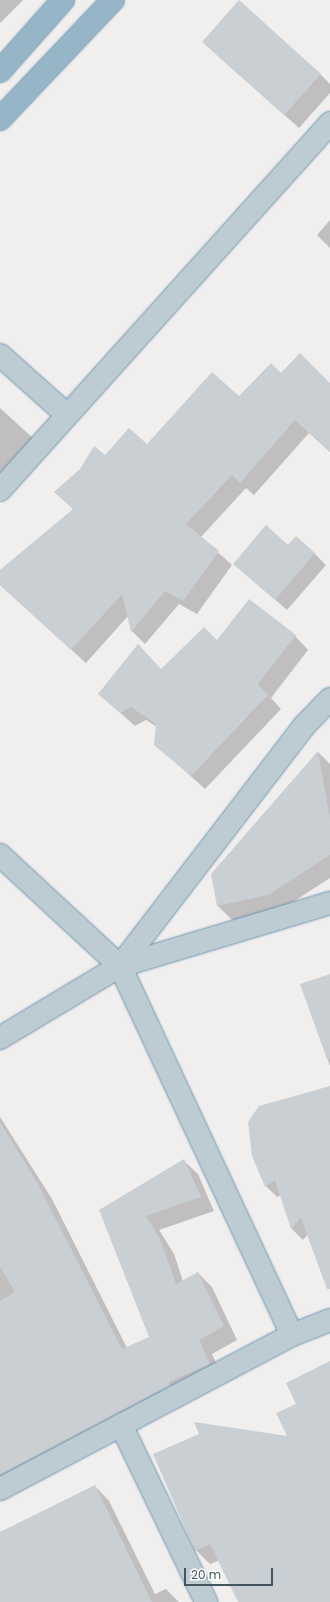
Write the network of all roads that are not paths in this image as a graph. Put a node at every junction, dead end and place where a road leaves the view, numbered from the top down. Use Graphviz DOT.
graph roads {
  1 [pos="63,0"];
  2 [pos="113,0"];
  3 [pos="0,71"];
  4 [pos="0,119"];
  5 [pos="330,123"];
  6 [pos="0,355"];
  7 [pos="67,415"];
  8 [pos="0,490"];
  9 [pos="330,699"];
  10 [pos="0,855"];
  11 [pos="330,903"];
  12 [pos="120,966"];
  13 [pos="0,1038"];
  14 [pos="330,1320"];
  15 [pos="292,1335"];
  16 [pos="121,1425"];
  17 [pos="0,1489"];
  18 [pos="206,1602"];
  1 -- 3 [label="highway"];
  2 -- 4 [label="highway"];
  5 -- 7 [label="street"];
  6 -- 7 [label="street"];
  7 -- 8 [label="street"];
  9 -- 12 [label="street"];
  10 -- 12 [label="street"];
  11 -- 12 [label="street"];
  12 -- 13 [label="street"];
  12 -- 15 [label="street"];
  14 -- 15 [label="street"];
  15 -- 16 [label="street"];
  16 -- 17 [label="street"];
  16 -- 18 [label="street"];
}
